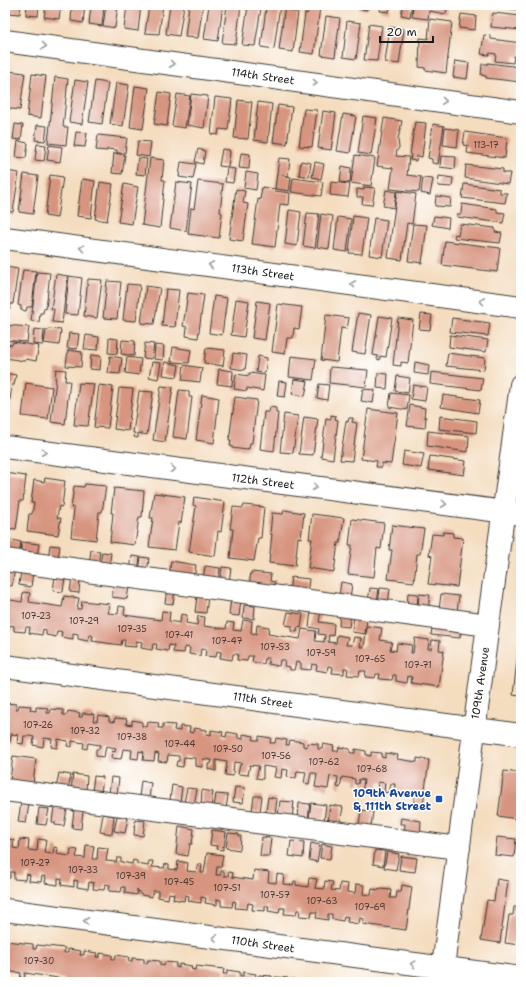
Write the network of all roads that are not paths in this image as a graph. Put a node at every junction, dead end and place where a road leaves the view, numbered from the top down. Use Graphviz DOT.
graph roads {
  1 [pos="5,41"];
  2 [pos="521,112"];
  3 [pos="5,238"];
  4 [pos="521,306"];
  5 [pos="521,385"];
  6 [pos="5,447"];
  7 [pos="512,513"];
  8 [pos="5,560"];
  9 [pos="488,625"];
  10 [pos="5,666"];
  11 [pos="474,728"];
  12 [pos="521,735"];
  13 [pos="5,790"];
  14 [pos="459,848"];
  15 [pos="5,910"];
  16 [pos="442,975"];
  17 [pos="521,978"];
  1 -- 2 [label="street, 114th Street, one-way"];
  4 -- 3 [label="street, 113th Street, one-way"];
  5 -- 7 [label="street, 109th Avenue"];
  6 -- 7 [label="street, 112th Street, one-way"];
  7 -- 9 [label="street, 109th Avenue"];
  8 -- 9 [label="street"];
  9 -- 11 [label="street, 109th Avenue"];
  10 -- 11 [label="street, 111th Street"];
  11 -- 12 [label="street, 111th Street"];
  11 -- 14 [label="street, 109th Avenue"];
  13 -- 14 [label="street"];
  14 -- 16 [label="street, 109th Avenue"];
  16 -- 15 [label="street, 110th Street, one-way"];
  16 -- 17 [label="street, 110th Street"];
}
